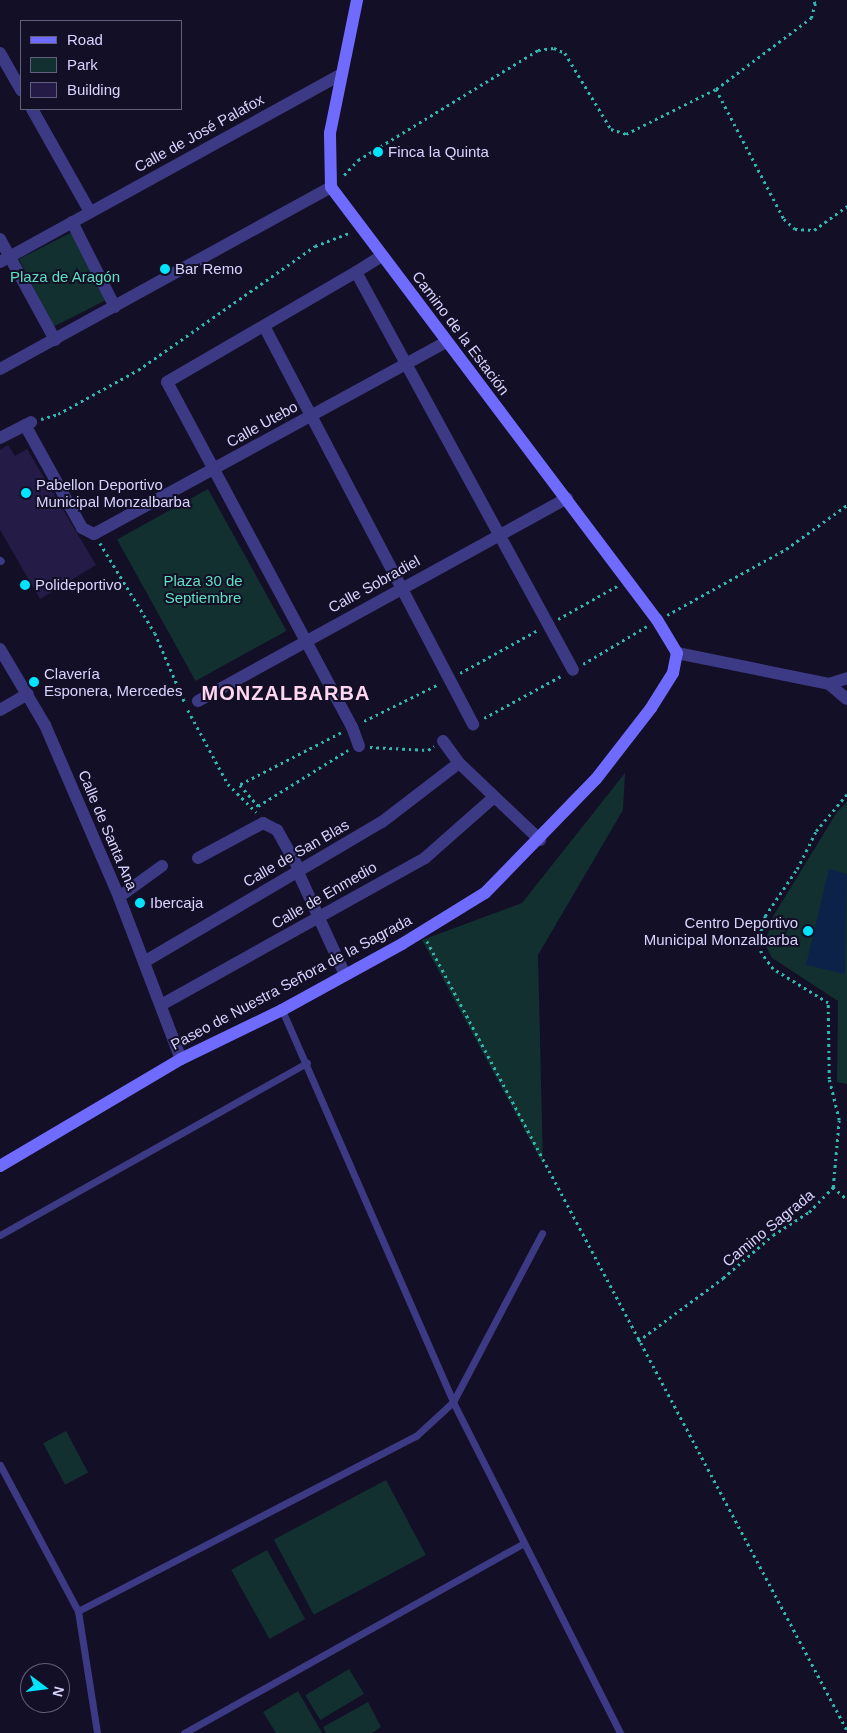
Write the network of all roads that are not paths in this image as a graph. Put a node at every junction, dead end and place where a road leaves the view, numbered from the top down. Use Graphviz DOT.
graph roads {
  1 [pos="358,0"];
  2 [pos="0,53"];
  3 [pos="342,74"];
  4 [pos="20,88"];
  5 [pos="33,110"];
  6 [pos="331,187"];
  7 [pos="90,212"];
  8 [pos="72,222"];
  9 [pos="0,239"];
  10 [pos="382,256"];
  11 [pos="7,259"];
  12 [pos="356,272"];
  13 [pos="115,307"];
  14 [pos="264,326"];
  15 [pos="55,340"];
  16 [pos="446,342"];
  17 [pos="407,364"];
  18 [pos="0,369"];
  19 [pos="310,416"];
  20 [pos="0,438"];
  21 [pos="213,469"];
  22 [pos="567,498"];
  23 [pos="499,533"];
  24 [pos="400,588"];
  25 [pos="306,641"];
  26 [pos="0,649"];
  27 [pos="676,653"];
  28 [pos="572,670"];
  29 [pos="847,678"];
  30 [pos="829,684"];
  31 [pos="28,694"];
  32 [pos="847,699"];
  33 [pos="198,701"];
  34 [pos="0,710"];
  35 [pos="473,724"];
  36 [pos="442,741"];
  37 [pos="359,746"];
  38 [pos="458,763"];
  39 [pos="492,798"];
  40 [pos="540,840"];
  41 [pos="198,858"];
  42 [pos="162,866"];
  43 [pos="298,869"];
  44 [pos="119,897"];
  45 [pos="319,919"];
  46 [pos="144,962"];
  47 [pos="345,975"];
  48 [pos="161,1005"];
  49 [pos="282,1010"];
  50 [pos="181,1059"];
  51 [pos="307,1063"];
  52 [pos="0,1166"];
  53 [pos="542,1233"];
  54 [pos="0,1235"];
  55 [pos="453,1402"];
  56 [pos="0,1466"];
  57 [pos="524,1543"];
  58 [pos="78,1611"];
  59 [pos="97,1733"];
  60 [pos="184,1733"];
  61 [pos="620,1733"];
  1 -- 3 [label="street"];
  2 -- 4 [label="street"];
  3 -- 6 [label="street"];
  3 -- 7 [label="street, Calle de José Palafox"];
  5 -- 7 [label="street"];
  6 -- 10 [label="street, Camino de la Estación"];
  6 -- 13 [label="street"];
  7 -- 8 [label="street, Calle de José Palafox"];
  8 -- 11 [label="street"];
  8 -- 13 [label="street"];
  9 -- 11 [label="street"];
  10 -- 12 [label="street"];
  10 -- 16 [label="street, Camino de la Estación"];
  11 -- 15 [label="street"];
  12 -- 14 [label="street"];
  12 -- 17 [label="street"];
  13 -- 15 [label="street"];
  14 -- 19 [label="street"];
  14 -- 21 [label="street"];
  15 -- 18 [label="street"];
  16 -- 17 [label="street, Calle Utebo"];
  16 -- 22 [label="street, Camino de la Estación"];
  17 -- 19 [label="street, Calle Utebo"];
  17 -- 23 [label="street"];
  19 -- 21 [label="street, Calle Utebo"];
  19 -- 24 [label="street"];
  20 -- 21 [label="street, Calle Utebo"];
  21 -- 25 [label="street"];
  22 -- 23 [label="street, Calle Sobradiel"];
  22 -- 27 [label="street, Camino de la Estación"];
  23 -- 24 [label="street, Calle Sobradiel"];
  23 -- 28 [label="street"];
  24 -- 25 [label="street, Calle Sobradiel"];
  24 -- 35 [label="street"];
  25 -- 33 [label="street, Calle Sobradiel"];
  25 -- 37 [label="street"];
  26 -- 31 [label="street, Calle de Santa Ana"];
  27 -- 30 [label="street"];
  27 -- 40 [label="street, Paseo de Nuestra Señora de la Sagrada"];
  29 -- 30 [label="street"];
  30 -- 32 [label="street"];
  31 -- 34 [label="street"];
  31 -- 44 [label="street, Calle de Santa Ana"];
  36 -- 38 [label="street"];
  38 -- 39 [label="street"];
  38 -- 43 [label="street, Calle de San Blas"];
  39 -- 40 [label="street"];
  39 -- 45 [label="street, Calle de Enmedio"];
  40 -- 47 [label="street, Paseo de Nuestra Señora de la Sagrada"];
  41 -- 43 [label="street"];
  42 -- 44 [label="street"];
  43 -- 45 [label="street"];
  43 -- 46 [label="street, Calle de San Blas"];
  44 -- 46 [label="street, Calle de Santa Ana"];
  45 -- 47 [label="street"];
  45 -- 48 [label="street, Calle de Enmedio"];
  46 -- 48 [label="street, Calle de Santa Ana"];
  47 -- 49 [label="street, Paseo de Nuestra Señora de la Sagrada"];
  48 -- 50 [label="street, Calle de Santa Ana"];
  49 -- 50 [label="street, Paseo de Nuestra Señora de la Sagrada"];
  49 -- 51 [label="lane"];
  50 -- 52 [label="street, Paseo de Nuestra Señora de la Sagrada"];
  51 -- 54 [label="lane"];
  51 -- 55 [label="lane"];
  53 -- 55 [label="lane"];
  55 -- 57 [label="lane"];
  55 -- 58 [label="lane"];
  56 -- 58 [label="lane"];
  57 -- 60 [label="lane"];
  57 -- 61 [label="lane"];
  58 -- 59 [label="lane"];
}
